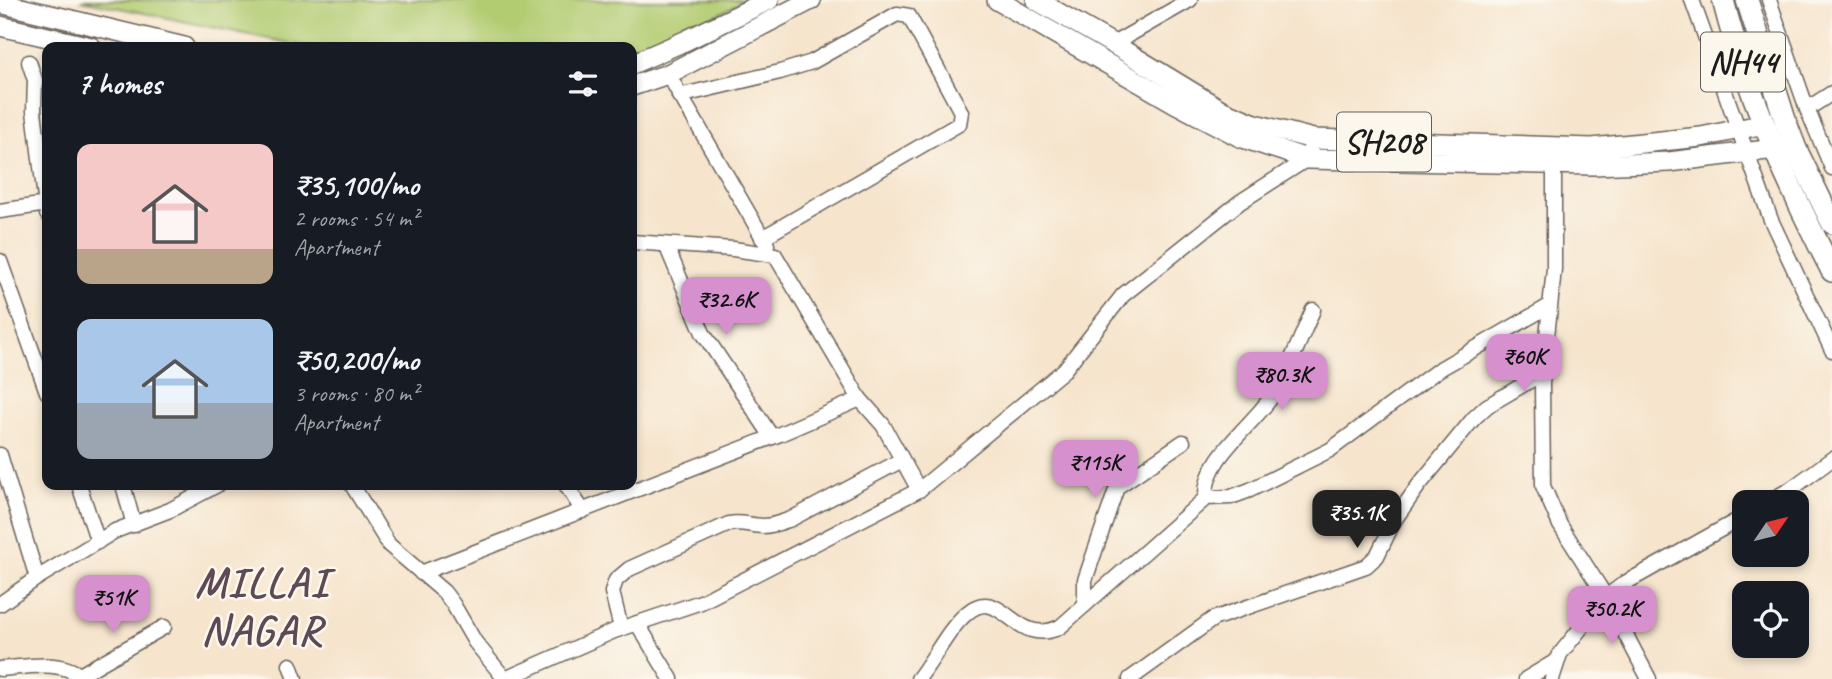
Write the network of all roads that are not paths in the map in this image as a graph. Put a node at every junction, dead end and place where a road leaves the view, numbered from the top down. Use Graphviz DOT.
graph roads {
  1 [pos="769,0"];
  2 [pos="811,0"];
  3 [pos="997,0"];
  4 [pos="1036,0"];
  5 [pos="1191,0"];
  6 [pos="1692,0"];
  7 [pos="1723,0"];
  8 [pos="1746,0"];
  9 [pos="1769,0"];
  10 [pos="0,3"];
  11 [pos="0,26"];
  12 [pos="69,42"];
  13 [pos="163,42"];
  14 [pos="1114,44"];
  15 [pos="29,62"];
  16 [pos="637,62"];
  17 [pos="668,74"];
  18 [pos="637,84"];
  19 [pos="1832,93"];
  20 [pos="679,96"];
  21 [pos="1807,109"];
  22 [pos="1765,124"];
  23 [pos="1736,129"];
  24 [pos="1313,139"];
  25 [pos="1775,149"];
  26 [pos="1745,153"];
  27 [pos="1307,159"];
  28 [pos="1554,164"];
  29 [pos="1832,168"];
  30 [pos="42,176"];
  31 [pos="42,208"];
  32 [pos="0,211"];
  33 [pos="1832,223"];
  34 [pos="762,238"];
  35 [pos="637,242"];
  36 [pos="666,245"];
  37 [pos="775,255"];
  38 [pos="0,261"];
  39 [pos="1832,271"];
  40 [pos="1549,306"];
  41 [pos="1313,310"];
  42 [pos="1832,350"];
  43 [pos="1543,373"];
  44 [pos="42,378"];
  45 [pos="860,399"];
  46 [pos="772,437"];
  47 [pos="1183,442"];
  48 [pos="0,455"];
  49 [pos="1832,459"];
  50 [pos="902,460"];
  51 [pos="919,489"];
  52 [pos="81,490"];
  53 [pos="124,490"];
  54 [pos="208,490"];
  55 [pos="355,490"];
  56 [pos="569,490"];
  57 [pos="637,490"];
  58 [pos="637,490"];
  59 [pos="1789,490"];
  60 [pos="1206,498"];
  61 [pos="583,511"];
  62 [pos="1732,523"];
  63 [pos="134,525"];
  64 [pos="97,542"];
  65 [pos="421,573"];
  66 [pos="37,578"];
  67 [pos="1606,597"];
  68 [pos="0,604"];
  69 [pos="1085,605"];
  70 [pos="637,623"];
  71 [pos="163,627"];
  72 [pos="621,628"];
  73 [pos="1556,661"];
  74 [pos="0,669"];
  75 [pos="82,677"];
  76 [pos="505,679"];
  77 [pos="671,679"];
  78 [pos="918,679"];
  79 [pos="1130,679"];
  80 [pos="1526,679"];
  81 [pos="1552,679"];
  82 [pos="1649,679"];
  1 -- 16 [label="main road"];
  2 -- 17 [label="main road"];
  3 -- 27 [label="main road, SH208"];
  4 -- 14 [label="main road, SH208"];
  5 -- 14 [label="street"];
  6 -- 23 [label="street"];
  7 -- 22 [label="highway, NH44"];
  8 -- 33 [label="highway, NH44"];
  9 -- 21 [label="street"];
  10 -- 13 [label="main road"];
  11 -- 12 [label="main road"];
  14 -- 24 [label="main road, SH208"];
  15 -- 30 [label="street"];
  17 -- 18 [label="main road"];
  17 -- 20 [label="street"];
  19 -- 21 [label="street"];
  20 -- 34 [label="street"];
  20 -- 34 [label="street"];
  21 -- 29 [label="street"];
  22 -- 23 [label="main road, SH208"];
  22 -- 25 [label="highway, NH44"];
  23 -- 24 [label="main road, SH208"];
  23 -- 26 [label="street"];
  24 -- 27 [label="street"];
  25 -- 26 [label="main road, SH208"];
  25 -- 39 [label="highway, NH44"];
  26 -- 28 [label="main road, SH208"];
  26 -- 42 [label="street"];
  27 -- 28 [label="main road, SH208"];
  27 -- 51 [label="street"];
  28 -- 40 [label="street"];
  31 -- 32 [label="street"];
  34 -- 37 [label="street"];
  35 -- 36 [label="street"];
  36 -- 37 [label="street"];
  36 -- 46 [label="street"];
  37 -- 45 [label="street"];
  38 -- 44 [label="street"];
  40 -- 43 [label="street"];
  40 -- 60 [label="street"];
  41 -- 60 [label="street"];
  43 -- 67 [label="street"];
  43 -- 79 [label="street"];
  45 -- 46 [label="street"];
  45 -- 50 [label="street"];
  46 -- 58 [label="street"];
  47 -- 69 [label="street"];
  48 -- 66 [label="street"];
  49 -- 59 [label="street"];
  50 -- 51 [label="street"];
  50 -- 72 [label="street"];
  51 -- 70 [label="street"];
  52 -- 64 [label="street"];
  53 -- 63 [label="street"];
  54 -- 63 [label="street"];
  55 -- 65 [label="street"];
  56 -- 61 [label="street"];
  57 -- 61 [label="street"];
  60 -- 69 [label="street"];
  61 -- 65 [label="street"];
  62 -- 67 [label="street"];
  63 -- 64 [label="street"];
  64 -- 66 [label="street"];
  65 -- 76 [label="street"];
  66 -- 68 [label="street"];
  67 -- 73 [label="street"];
  67 -- 82 [label="street"];
  69 -- 78 [label="street"];
  70 -- 72 [label="street"];
  70 -- 77 [label="street"];
  71 -- 75 [label="street"];
  72 -- 76 [label="street"];
  73 -- 80 [label="street"];
  73 -- 81 [label="street"];
  74 -- 75 [label="street"];
}
